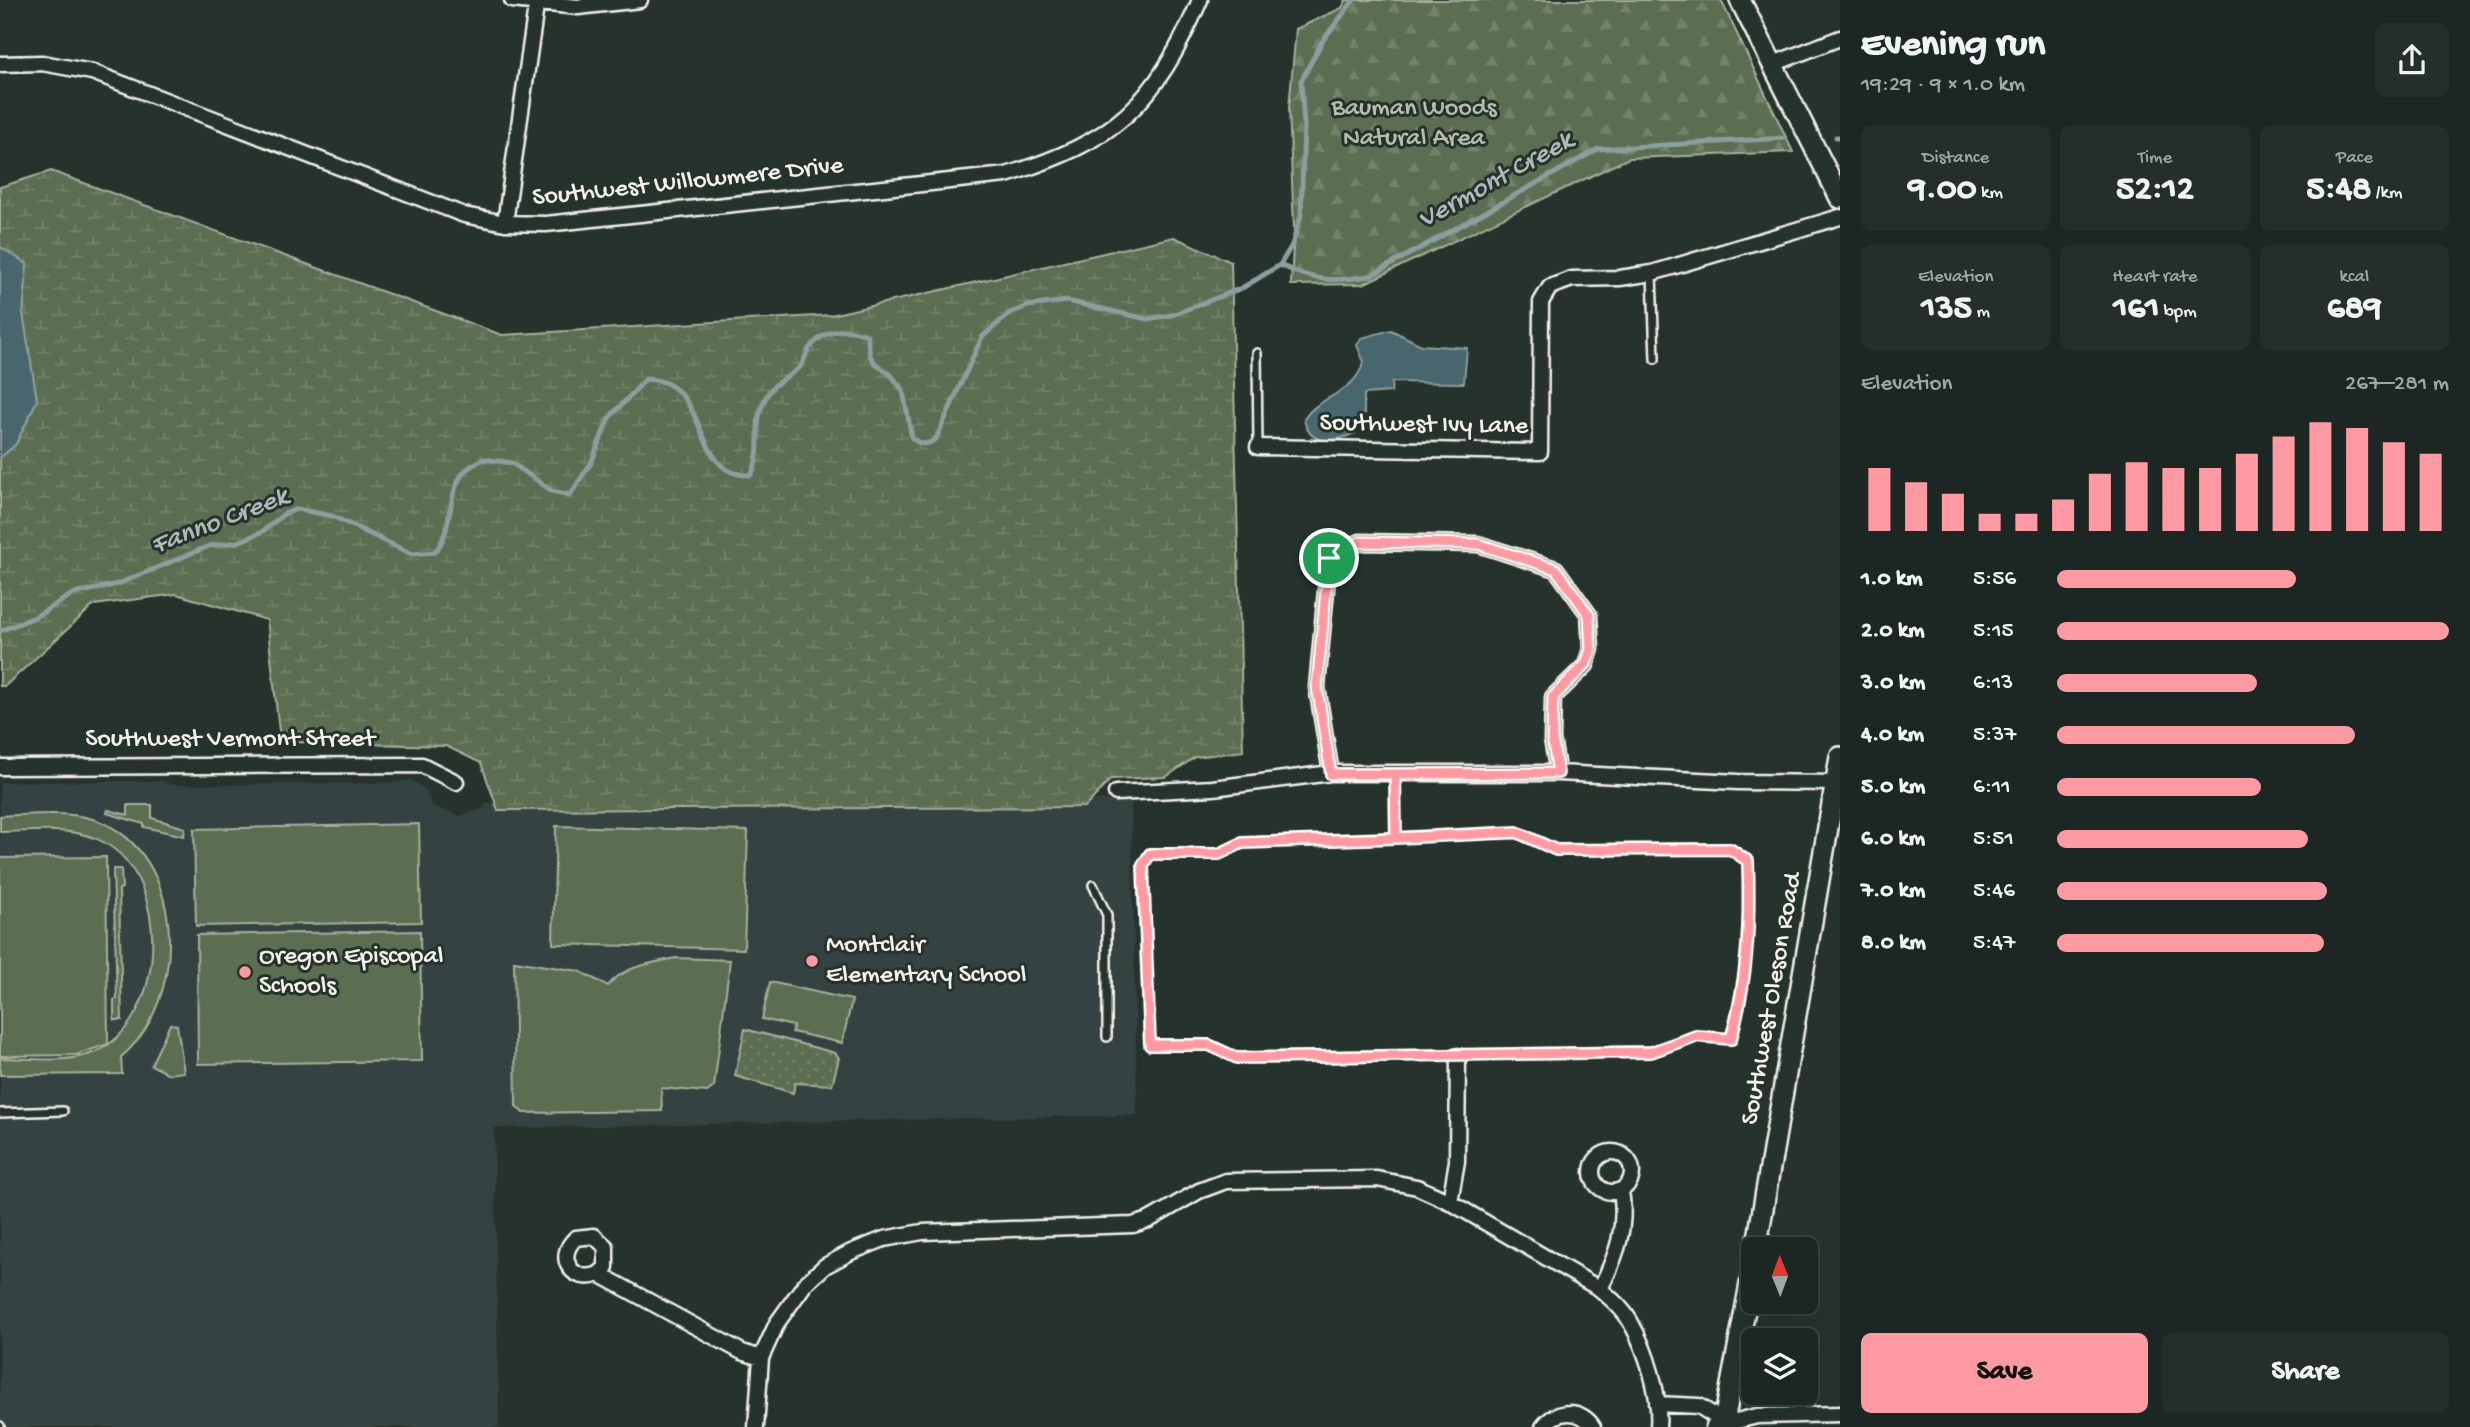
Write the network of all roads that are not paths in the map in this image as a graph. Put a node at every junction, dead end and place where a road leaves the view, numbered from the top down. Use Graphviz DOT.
graph roads {
  1 [pos="512,0"];
  2 [pos="640,0"];
  3 [pos="1200,0"];
  4 [pos="1740,0"];
  5 [pos="536,2"];
  6 [pos="1840,38"];
  7 [pos="0,64"];
  8 [pos="1773,64"];
  9 [pos="1840,198"];
  10 [pos="1840,217"];
  11 [pos="505,223"];
  12 [pos="1653,273"];
  13 [pos="1257,353"];
  14 [pos="1655,359"];
  15 [pos="1258,447"];
  16 [pos="1840,757"];
  17 [pos="0,767"];
  18 [pos="1558,773"];
  19 [pos="1331,774"];
  20 [pos="1395,774"];
  21 [pos="456,782"];
  22 [pos="1838,783"];
  23 [pos="1116,793"];
  24 [pos="1396,838"];
  25 [pos="1093,885"];
  26 [pos="1107,1037"];
  27 [pos="1458,1056"];
  28 [pos="63,1111"];
  29 [pos="0,1113"];
  30 [pos="1621,1190"];
  31 [pos="1450,1202"];
  32 [pos="1758,1237"];
  33 [pos="599,1274"];
  34 [pos="1600,1289"];
  35 [pos="1743,1314"];
  36 [pos="761,1358"];
  37 [pos="1657,1404"];
  38 [pos="1840,1414"];
  39 [pos="1720,1425"];
  40 [pos="756,1427"];
  41 [pos="1544,1427"];
  42 [pos="1594,1427"];
  43 [pos="1658,1427"];
  1 -- 5 [label="street"];
  2 -- 5 [label="street"];
  3 -- 11 [label="street, Southwest Willowmere Drive"];
  4 -- 8 [label="main road"];
  5 -- 11 [label="street"];
  6 -- 8 [label="street"];
  7 -- 11 [label="street, Southwest Willowmere Drive"];
  8 -- 9 [label="main road"];
  10 -- 12 [label="street, Southwest Ivy Lane"];
  12 -- 14 [label="lane"];
  12 -- 15 [label="street, Southwest Ivy Lane"];
  13 -- 15 [label="lane"];
  16 -- 22 [label="main road, Southwest Oleson Road"];
  17 -- 21 [label="street, Southwest Vermont Street"];
  18 -- 19 [label="street"];
  18 -- 20 [label="street"];
  18 -- 22 [label="street"];
  19 -- 20 [label="street"];
  19 -- 23 [label="street"];
  20 -- 24 [label="lane"];
  22 -- 32 [label="main road, Southwest Oleson Road"];
  24 -- 27 [label="lane"];
  24 -- 27 [label="lane"];
  25 -- 26 [label="lane"];
  27 -- 31 [label="street"];
  28 -- 29 [label="lane"];
  30 -- 34 [label="street"];
  31 -- 34 [label="street"];
  31 -- 36 [label="street"];
  33 -- 36 [label="street"];
  34 -- 37 [label="street"];
  35 -- 39 [label="main road"];
  36 -- 40 [label="street"];
  37 -- 39 [label="street"];
  37 -- 43 [label="street"];
  38 -- 39 [label="street"];
  41 -- 42 [label="street"];
}
